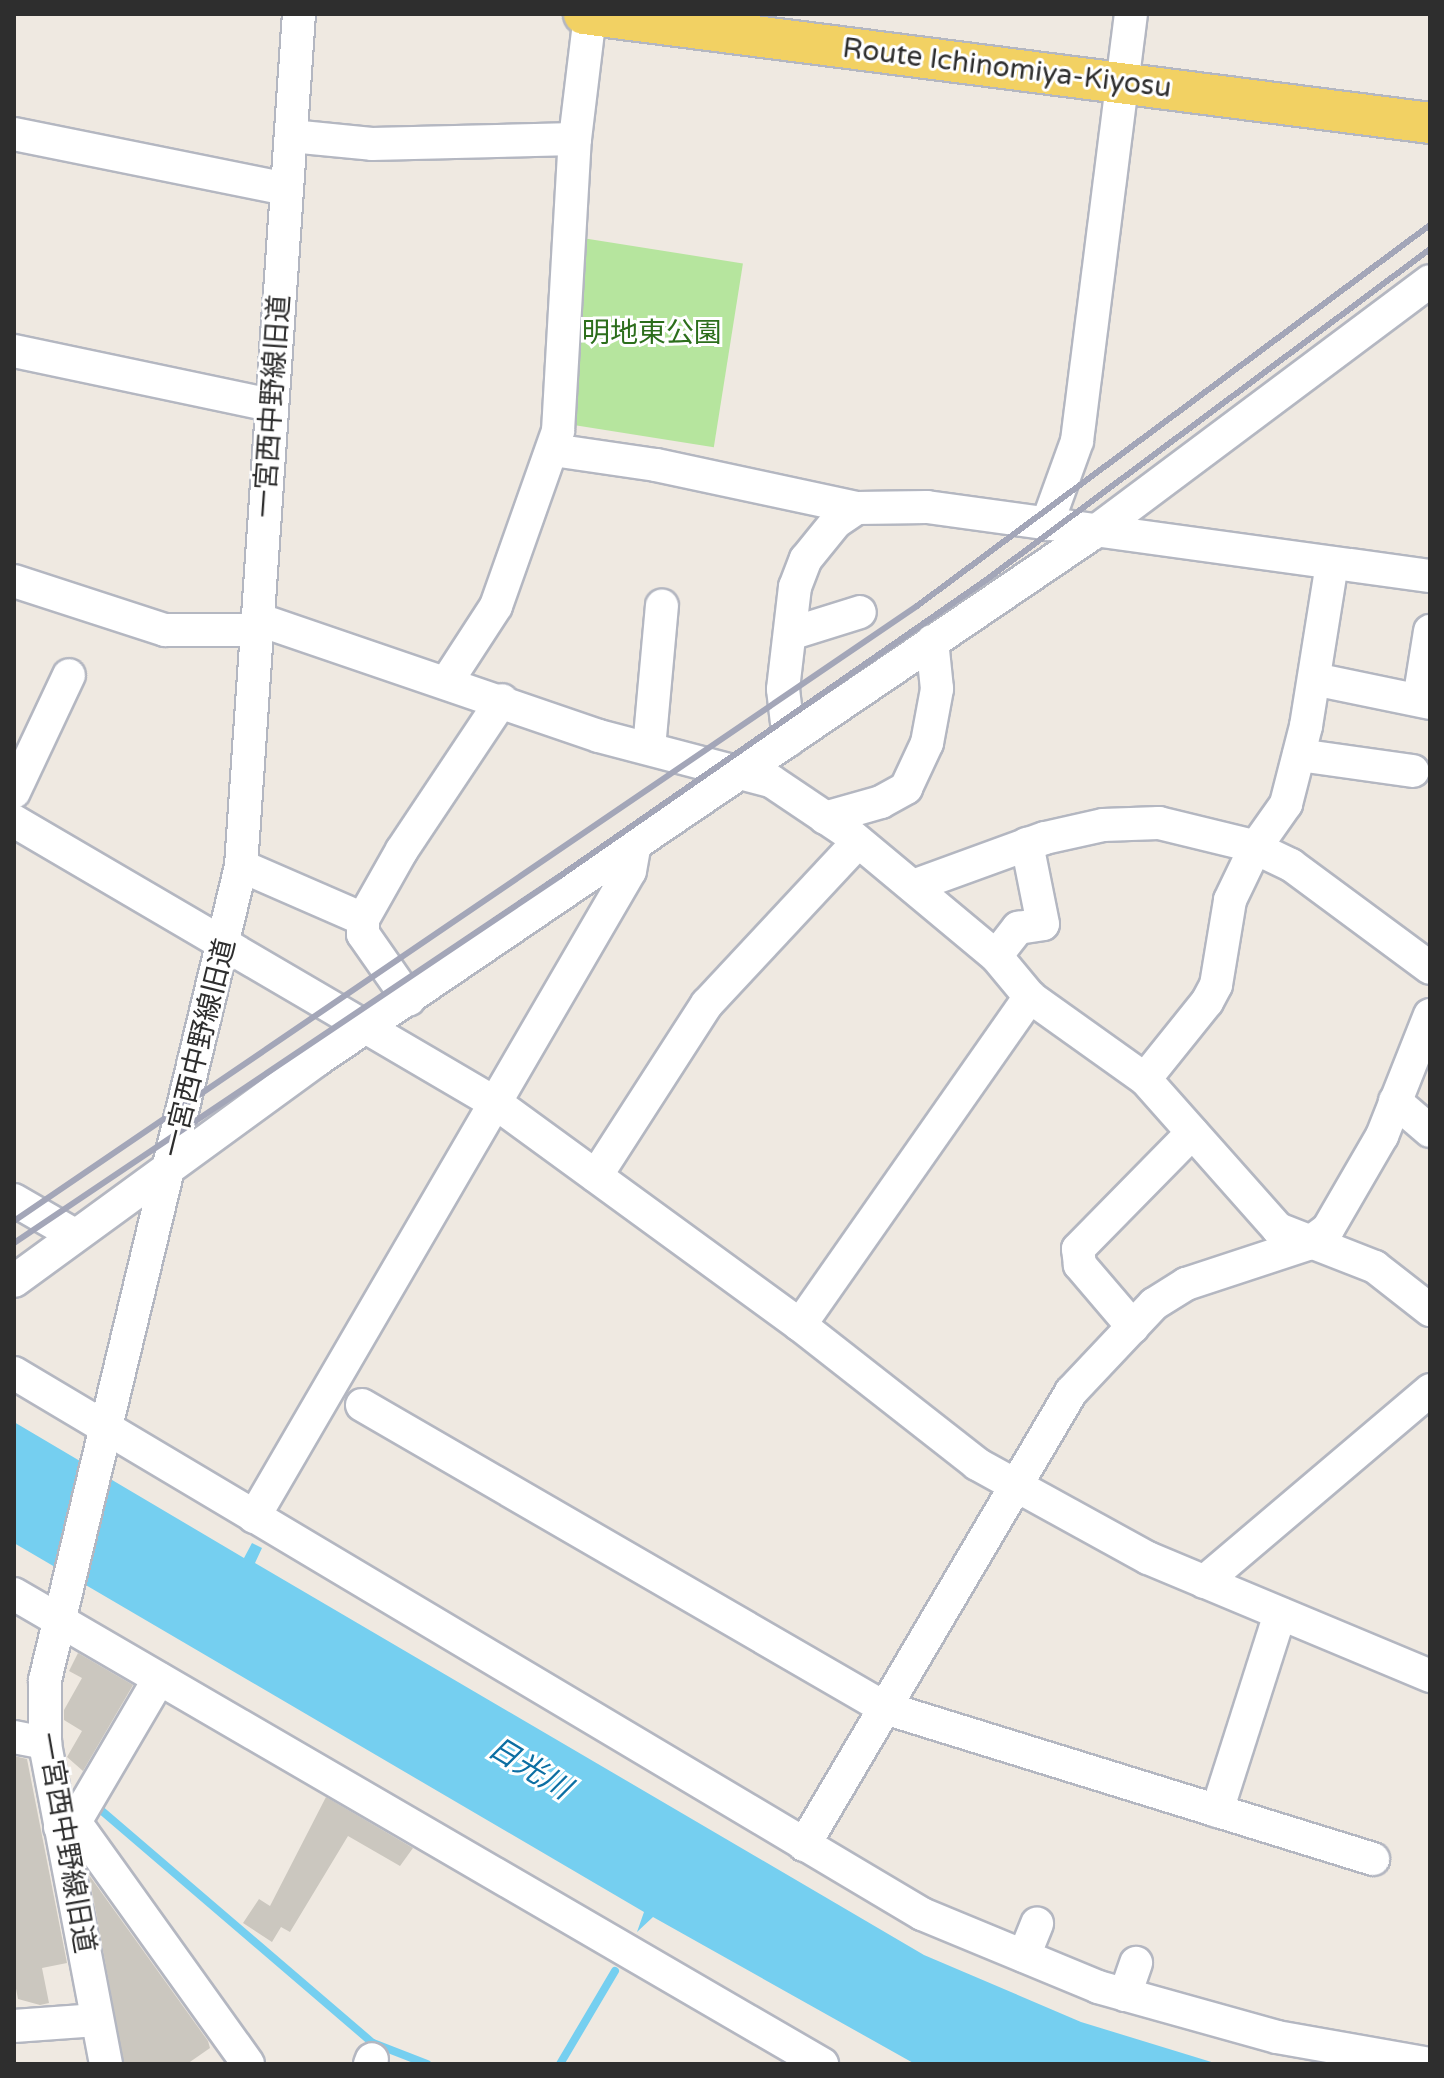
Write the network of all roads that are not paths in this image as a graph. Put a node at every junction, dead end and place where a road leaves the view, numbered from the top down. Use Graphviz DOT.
graph roads {
  1 [pos="299,14"];
  2 [pos="584,14"];
  3 [pos="1131,14"];
  4 [pos="590,15"];
  5 [pos="1122,83"];
  6 [pos="1430,123"];
  7 [pos="14,134"];
  8 [pos="291,136"];
  9 [pos="575,139"];
  10 [pos="286,189"];
  11 [pos="1430,281"];
  12 [pos="14,351"];
  13 [pos="271,405"];
  14 [pos="553,450"];
  15 [pos="857,508"];
  16 [pos="1047,524"];
  17 [pos="1092,534"];
  18 [pos="1332,563"];
  19 [pos="1430,576"];
  20 [pos="14,581"];
  21 [pos="662,606"];
  22 [pos="860,612"];
  23 [pos="257,624"];
  24 [pos="1430,631"];
  25 [pos="790,634"];
  26 [pos="932,641"];
  27 [pos="69,675"];
  28 [pos="1314,679"];
  29 [pos="448,680"];
  30 [pos="502,700"];
  31 [pos="1424,702"];
  32 [pos="789,740"];
  33 [pos="649,748"];
  34 [pos="1299,755"];
  35 [pos="745,770"];
  36 [pos="1413,771"];
  37 [pos="14,792"];
  38 [pos="825,818"];
  39 [pos="14,821"];
  40 [pos="858,842"];
  41 [pos="1027,844"];
  42 [pos="634,848"];
  43 [pos="1255,848"];
  44 [pos="241,866"];
  45 [pos="913,886"];
  46 [pos="363,919"];
  47 [pos="226,945"];
  48 [pos="996,956"];
  49 [pos="1430,968"];
  50 [pos="1030,997"];
  51 [pos="409,1000"];
  52 [pos="1430,1015"];
  53 [pos="370,1027"];
  54 [pos="1145,1079"];
  55 [pos="1395,1101"];
  56 [pos="497,1104"];
  57 [pos="1430,1131"];
  58 [pos="1192,1133"];
  59 [pos="169,1169"];
  60 [pos="596,1176"];
  61 [pos="14,1200"];
  62 [pos="73,1234"];
  63 [pos="1308,1244"];
  64 [pos="14,1281"];
  65 [pos="1430,1310"];
  66 [pos="800,1325"];
  67 [pos="1133,1327"];
  68 [pos="14,1373"];
  69 [pos="1430,1390"];
  70 [pos="362,1405"];
  71 [pos="106,1427"];
  72 [pos="1016,1486"];
  73 [pos="254,1517"];
  74 [pos="1204,1582"];
  75 [pos="14,1594"];
  76 [pos="1280,1614"];
  77 [pos="57,1620"];
  78 [pos="1430,1676"];
  79 [pos="159,1679"];
  80 [pos="885,1708"];
  81 [pos="29,1740"];
  82 [pos="1217,1811"];
  83 [pos="67,1825"];
  84 [pos="804,1845"];
  85 [pos="1373,1859"];
  86 [pos="1037,1923"];
  87 [pos="1024,1956"];
  88 [pos="1136,1963"];
  89 [pos="1125,1995"];
  90 [pos="97,2020"];
  91 [pos="14,2026"];
  92 [pos="106,2064"];
  93 [pos="248,2064"];
  94 [pos="822,2064"];
  95 [pos="1430,2064"];
  1 -- 8 [label="street, 一宮西中野線旧道"];
  2 -- 4 [label="main road, Route Ichinomiya-Kiyosu"];
  3 -- 5 [label="street"];
  4 -- 5 [label="main road, Route Ichinomiya-Kiyosu"];
  4 -- 9 [label="street"];
  5 -- 6 [label="main road, Route Ichinomiya-Kiyosu"];
  5 -- 16 [label="street"];
  7 -- 10 [label="street"];
  8 -- 9 [label="street"];
  8 -- 10 [label="street, 一宮西中野線旧道"];
  9 -- 14 [label="street"];
  10 -- 13 [label="street, 一宮西中野線旧道"];
  11 -- 17 [label="street"];
  12 -- 13 [label="street"];
  13 -- 23 [label="street, 一宮西中野線旧道"];
  14 -- 15 [label="street"];
  14 -- 29 [label="street"];
  15 -- 16 [label="street"];
  15 -- 25 [label="street"];
  16 -- 17 [label="street"];
  17 -- 18 [label="street"];
  17 -- 26 [label="street"];
  18 -- 19 [label="street"];
  18 -- 28 [label="street"];
  20 -- 23 [label="street"];
  21 -- 33 [label="street"];
  22 -- 25 [label="street"];
  23 -- 29 [label="street"];
  23 -- 44 [label="street, 一宮西中野線旧道"];
  24 -- 31 [label="street"];
  25 -- 32 [label="street"];
  26 -- 32 [label="street"];
  26 -- 38 [label="street"];
  27 -- 37 [label="street"];
  28 -- 31 [label="street"];
  28 -- 34 [label="street"];
  29 -- 30 [label="street"];
  30 -- 33 [label="street"];
  30 -- 46 [label="street"];
  32 -- 35 [label="street"];
  33 -- 35 [label="street"];
  34 -- 36 [label="street"];
  34 -- 43 [label="street"];
  35 -- 38 [label="street"];
  35 -- 42 [label="street"];
  38 -- 40 [label="street"];
  39 -- 47 [label="street"];
  40 -- 45 [label="street"];
  40 -- 60 [label="street"];
  41 -- 43 [label="street"];
  41 -- 45 [label="street"];
  41 -- 48 [label="street"];
  42 -- 51 [label="street"];
  42 -- 56 [label="street"];
  43 -- 49 [label="street"];
  43 -- 54 [label="street"];
  44 -- 46 [label="street"];
  44 -- 47 [label="street, 一宮西中野線旧道"];
  45 -- 48 [label="street"];
  46 -- 51 [label="street"];
  47 -- 53 [label="street"];
  47 -- 59 [label="street, 一宮西中野線旧道"];
  48 -- 50 [label="street"];
  50 -- 54 [label="street"];
  50 -- 66 [label="street"];
  51 -- 53 [label="street"];
  52 -- 55 [label="street"];
  53 -- 56 [label="street"];
  53 -- 59 [label="street"];
  54 -- 58 [label="street"];
  55 -- 57 [label="street"];
  55 -- 63 [label="street"];
  56 -- 60 [label="street"];
  56 -- 73 [label="street"];
  58 -- 63 [label="street"];
  58 -- 67 [label="street"];
  59 -- 62 [label="street"];
  59 -- 71 [label="street, 一宮西中野線旧道"];
  60 -- 66 [label="street"];
  61 -- 62 [label="street"];
  62 -- 64 [label="street"];
  63 -- 65 [label="street"];
  63 -- 67 [label="street"];
  66 -- 72 [label="street"];
  67 -- 72 [label="street"];
  68 -- 71 [label="street"];
  69 -- 74 [label="street"];
  70 -- 80 [label="street"];
  71 -- 73 [label="street"];
  71 -- 77 [label="street, 一宮西中野線旧道"];
  72 -- 74 [label="street"];
  72 -- 80 [label="street"];
  73 -- 84 [label="street"];
  74 -- 76 [label="street"];
  75 -- 77 [label="street"];
  76 -- 78 [label="street"];
  76 -- 82 [label="street"];
  77 -- 79 [label="street"];
  77 -- 81 [label="street, 一宮西中野線旧道"];
  79 -- 83 [label="street"];
  79 -- 94 [label="street"];
  80 -- 82 [label="street"];
  80 -- 84 [label="street"];
  81 -- 83 [label="street, 一宮西中野線旧道"];
  82 -- 85 [label="street"];
  83 -- 90 [label="street, 一宮西中野線旧道"];
  83 -- 93 [label="street"];
  84 -- 87 [label="street"];
  86 -- 87 [label="street"];
  87 -- 89 [label="street"];
  88 -- 89 [label="street"];
  89 -- 95 [label="street"];
  90 -- 91 [label="street"];
  90 -- 92 [label="street, 一宮西中野線旧道"];
}
